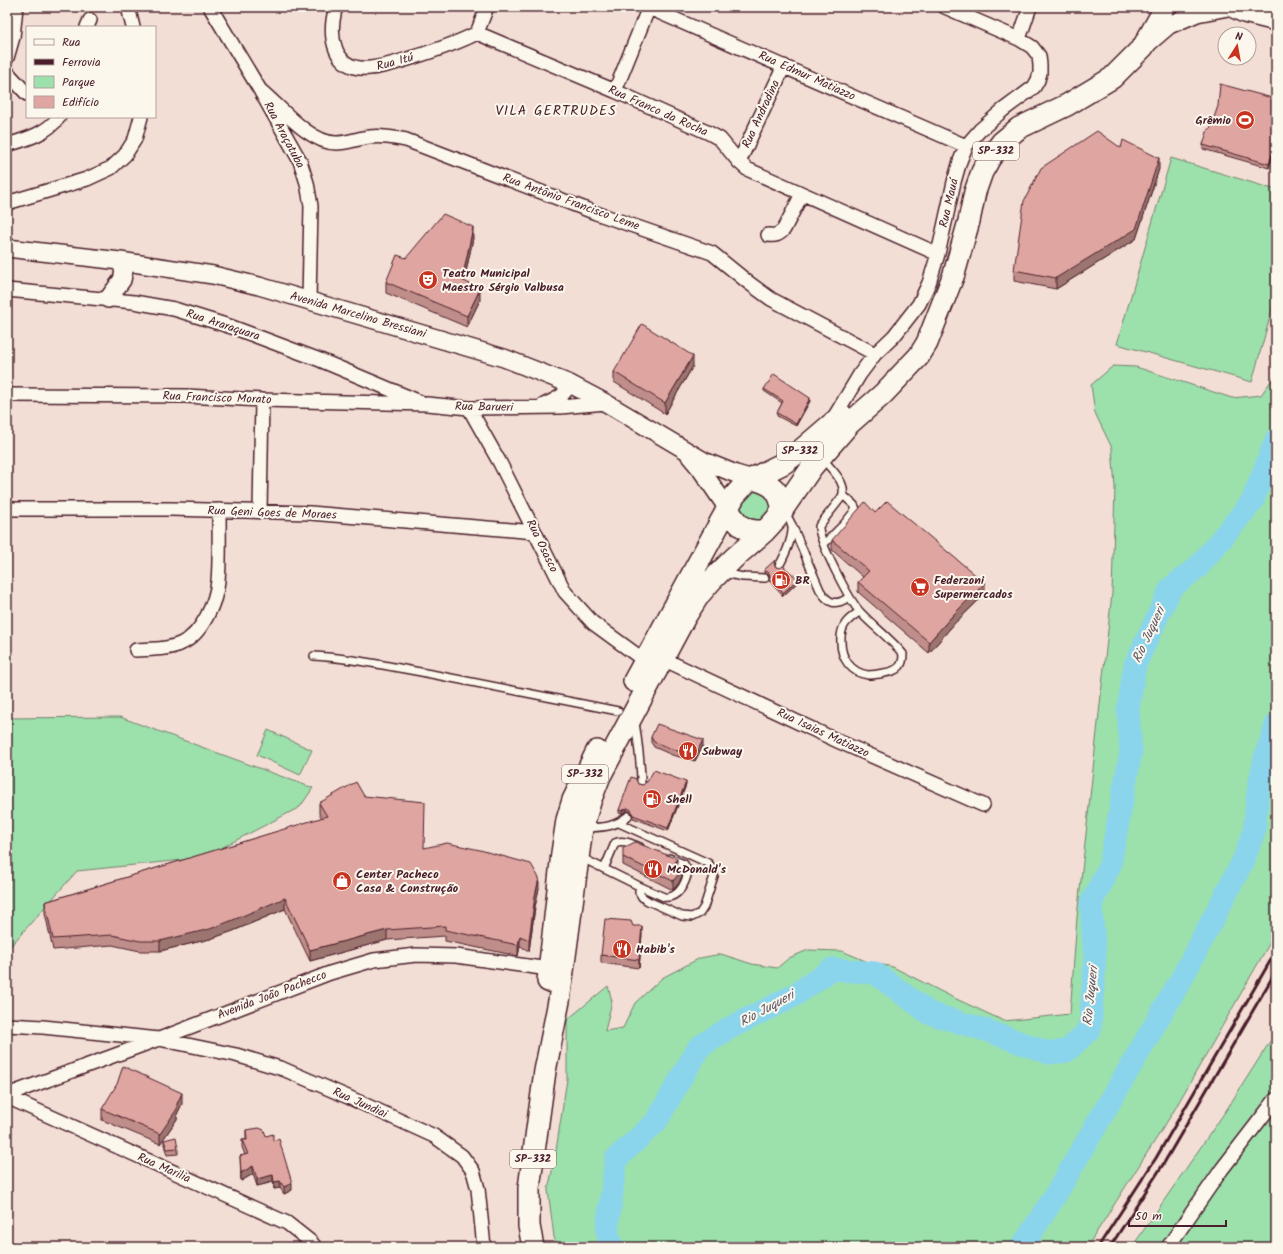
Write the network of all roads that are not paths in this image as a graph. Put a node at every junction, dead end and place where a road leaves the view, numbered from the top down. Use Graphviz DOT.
graph roads {
  1 [pos="16,7"];
  2 [pos="128,7"];
  3 [pos="210,7"];
  4 [pos="336,7"];
  5 [pos="487,7"];
  6 [pos="648,7"];
  7 [pos="944,7"];
  8 [pos="1030,7"];
  9 [pos="1164,7"];
  10 [pos="1228,7"];
  11 [pos="1276,22"];
  12 [pos="133,26"];
  13 [pos="477,33"];
  14 [pos="1019,39"];
  15 [pos="1144,47"];
  16 [pos="7,58"];
  17 [pos="784,66"];
  18 [pos="7,72"];
  19 [pos="260,90"];
  20 [pos="615,91"];
  21 [pos="26,93"];
  22 [pos="141,118"];
  23 [pos="53,119"];
  24 [pos="7,145"];
  25 [pos="966,146"];
  26 [pos="739,162"];
  27 [pos="802,194"];
  28 [pos="7,203"];
  29 [pos="768,235"];
  30 [pos="7,248"];
  31 [pos="938,254"];
  32 [pos="120,261"];
  33 [pos="7,290"];
  34 [pos="108,299"];
  35 [pos="309,301"];
  36 [pos="935,322"];
  37 [pos="875,354"];
  38 [pos="570,384"];
  39 [pos="7,395"];
  40 [pos="262,400"];
  41 [pos="606,403"];
  42 [pos="427,404"];
  43 [pos="540,407"];
  44 [pos="469,408"];
  45 [pos="828,427"];
  46 [pos="686,451"];
  47 [pos="821,455"];
  48 [pos="753,478"];
  49 [pos="843,494"];
  50 [pos="7,508"];
  51 [pos="728,509"];
  52 [pos="219,510"];
  53 [pos="260,511"];
  54 [pos="787,517"];
  55 [pos="765,531"];
  56 [pos="535,532"];
  57 [pos="824,544"];
  58 [pos="779,566"];
  59 [pos="720,572"];
  60 [pos="765,578"];
  61 [pos="849,597"];
  62 [pos="859,612"];
  63 [pos="136,650"];
  64 [pos="314,656"];
  65 [pos="654,660"];
  66 [pos="626,712"];
  67 [pos="641,783"];
  68 [pos="983,805"];
  69 [pos="628,816"];
  70 [pos="619,823"];
  71 [pos="582,828"];
  72 [pos="648,850"];
  73 [pos="578,856"];
  74 [pos="663,856"];
  75 [pos="604,869"];
  76 [pos="639,886"];
  77 [pos="549,969"];
  78 [pos="7,1025"];
  79 [pos="159,1039"];
  80 [pos="544,1071"];
  81 [pos="7,1096"];
  82 [pos="1276,1099"];
  83 [pos="315,1247"];
  84 [pos="484,1247"];
  85 [pos="533,1247"];
  86 [pos="1168,1247"];
  1 -- 16 [label="street"];
  2 -- 12 [label="street"];
  3 -- 19 [label="street, Rua Araçatuba"];
  4 -- 13 [label="street, Rua Itú"];
  5 -- 13 [label="street"];
  6 -- 17 [label="street, Rua Edmur Matiazzo"];
  6 -- 20 [label="street"];
  7 -- 14 [label="street"];
  8 -- 14 [label="street"];
  9 -- 15 [label="main road, SP-332"];
  10 -- 11 [label="street"];
  10 -- 15 [label="street"];
  13 -- 20 [label="street, Rua Franco da Rocha"];
  14 -- 25 [label="street, Rua Mauá"];
  15 -- 36 [label="main road, SP-332"];
  17 -- 25 [label="street, Rua Edmur Matiazzo"];
  17 -- 26 [label="street, Rua Andradina"];
  18 -- 21 [label="street"];
  19 -- 35 [label="street, Rua Araçatuba"];
  19 -- 37 [label="street, Rua Antônio Francisco Leme"];
  20 -- 26 [label="street, Rua Franco da Rocha"];
  22 -- 28 [label="street"];
  23 -- 24 [label="street"];
  25 -- 31 [label="street, Rua Mauá"];
  26 -- 27 [label="street, Rua Franco da Rocha"];
  27 -- 29 [label="street"];
  27 -- 31 [label="street, Rua Franco da Rocha"];
  30 -- 32 [label="street, Avenida Marcelino Bressiani"];
  31 -- 37 [label="street, Rua Mauá"];
  32 -- 34 [label="street"];
  32 -- 35 [label="street, Avenida Marcelino Bressiani"];
  33 -- 34 [label="street, Rua Araraquara"];
  34 -- 42 [label="street, Rua Araraquara"];
  35 -- 38 [label="street, Avenida Marcelino Bressiani"];
  36 -- 45 [label="main road, SP-332"];
  36 -- 47 [label="main road, SP-332"];
  37 -- 45 [label="street, Rua Mauá"];
  38 -- 41 [label="street, Avenida Marcelino Bressiani"];
  38 -- 43 [label="street, Rua Barueri"];
  39 -- 40 [label="street, Rua Francisco Morato"];
  40 -- 42 [label="street, Rua Francisco Morato"];
  40 -- 53 [label="street"];
  41 -- 43 [label="street, Rua Barueri"];
  41 -- 46 [label="street, Avenida Marcelino Bressiani"];
  42 -- 44 [label="street, Rua Barueri"];
  43 -- 44 [label="street, Rua Barueri"];
  44 -- 56 [label="street, Rua Osasco"];
  45 -- 48 [label="main road, SP-332"];
  46 -- 48 [label="street, Avenida Marcelino Bressiani"];
  46 -- 51 [label="street"];
  47 -- 49 [label="lane"];
  47 -- 54 [label="main road, SP-332"];
  48 -- 51 [label="main road, SP-332"];
  48 -- 54 [label="main road"];
  49 -- 57 [label="lane"];
  49 -- 57 [label="lane"];
  50 -- 52 [label="street, Rua Geni Goes de Moraes"];
  51 -- 55 [label="main road"];
  51 -- 65 [label="main road, SP-332"];
  52 -- 53 [label="street, Rua Geni Goes de Moraes"];
  52 -- 63 [label="street"];
  53 -- 56 [label="street, Rua Geni Goes de Moraes"];
  54 -- 55 [label="main road, SP-332"];
  54 -- 58 [label="lane"];
  54 -- 61 [label="lane"];
  55 -- 59 [label="main road, SP-332"];
  56 -- 65 [label="street, Rua Osasco"];
  57 -- 61 [label="lane"];
  59 -- 60 [label="lane"];
  59 -- 65 [label="main road, SP-332"];
  61 -- 62 [label="lane"];
  62 -- 62 [label="lane"];
  64 -- 66 [label="lane"];
  65 -- 66 [label="main road, SP-332"];
  65 -- 68 [label="street, Rua Isaias Matiazzo"];
  66 -- 67 [label="lane"];
  66 -- 71 [label="main road, SP-332"];
  66 -- 77 [label="main road, SP-332"];
  69 -- 70 [label="lane"];
  70 -- 71 [label="lane"];
  70 -- 76 [label="lane"];
  71 -- 73 [label="main road, SP-332"];
  72 -- 75 [label="lane"];
  73 -- 75 [label="lane"];
  73 -- 80 [label="main road, SP-332"];
  74 -- 76 [label="lane"];
  75 -- 76 [label="lane"];
  77 -- 79 [label="street, Avenida João Pachecco"];
  77 -- 80 [label="main road, SP-332"];
  78 -- 79 [label="street, Rua Jundiai"];
  79 -- 81 [label="street, Avenida João Pachecco"];
  79 -- 84 [label="street, Rua Jundiai"];
  80 -- 85 [label="main road, SP-332"];
  81 -- 83 [label="street, Rua Marilia"];
  82 -- 86 [label="street"];
}
